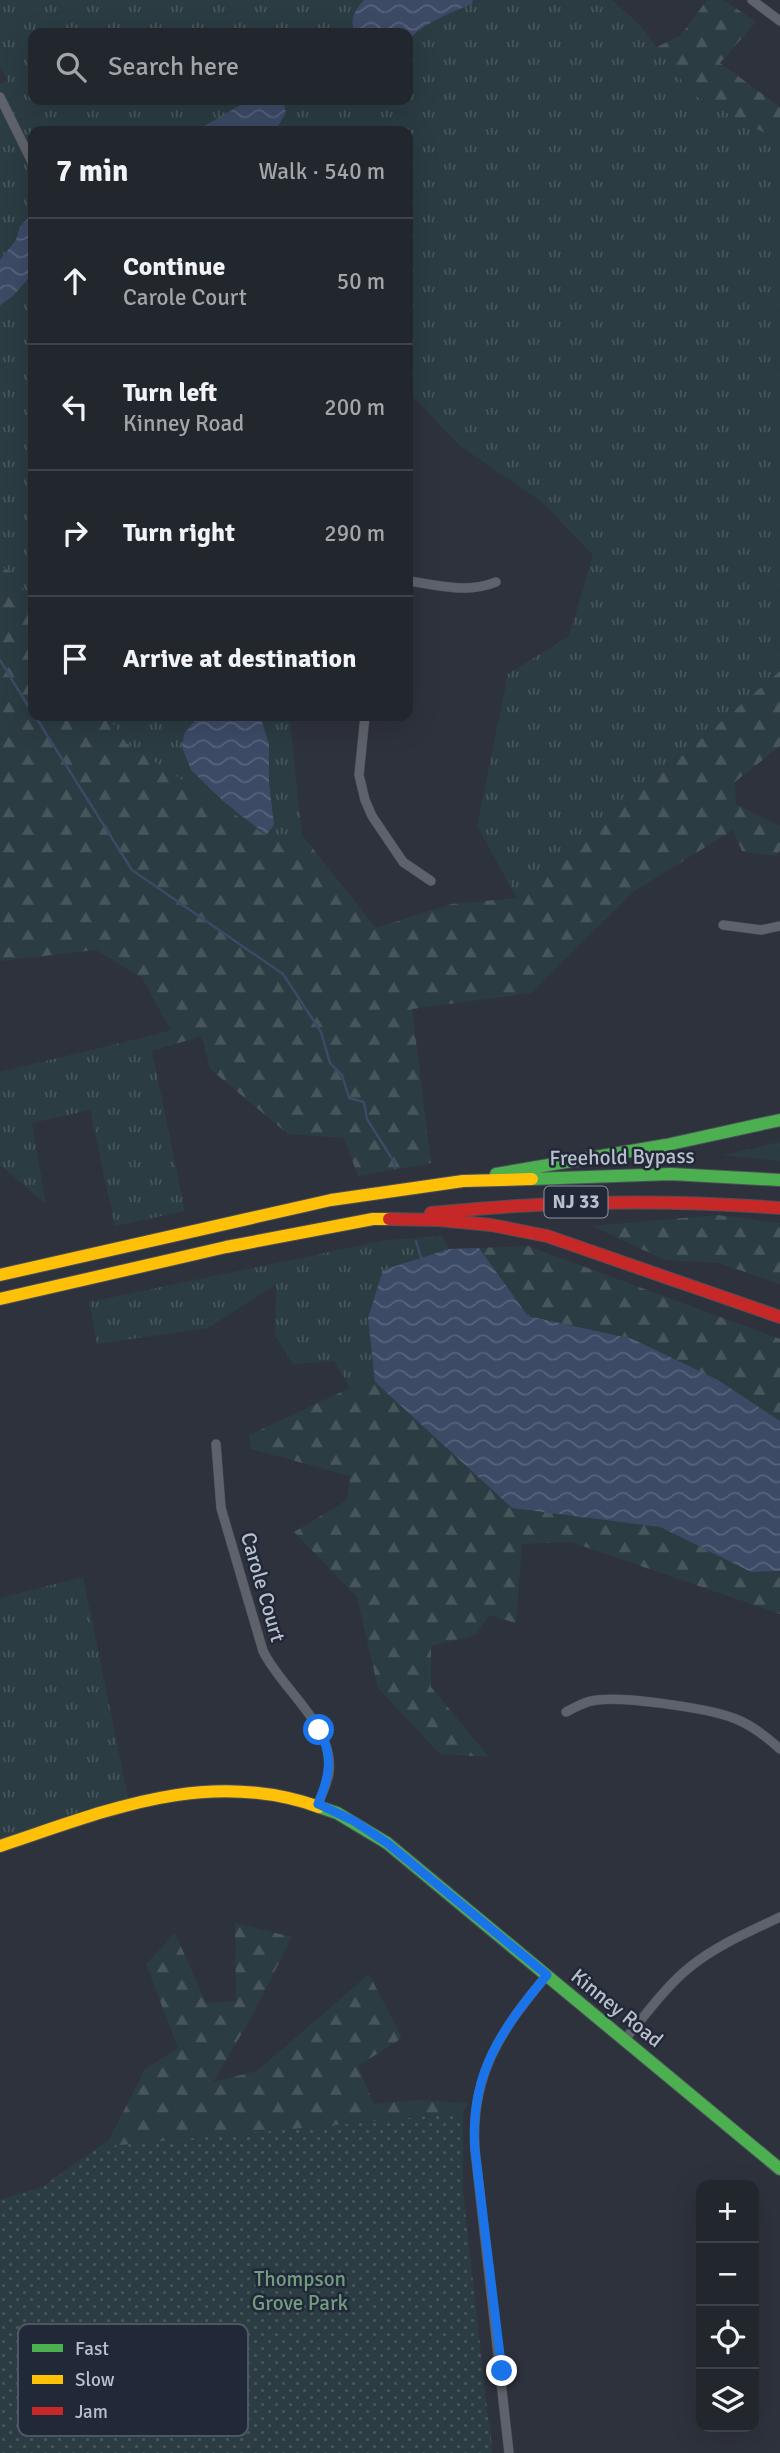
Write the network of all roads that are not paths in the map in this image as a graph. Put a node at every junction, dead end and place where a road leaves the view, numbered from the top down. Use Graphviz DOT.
graph roads {
  1 [pos="752,0"];
  2 [pos="780,20"];
  3 [pos="0,97"];
  4 [pos="28,154"];
  5 [pos="413,582"];
  6 [pos="496,582"];
  7 [pos="364,721"];
  8 [pos="431,881"];
  9 [pos="723,925"];
  10 [pos="780,926"];
  11 [pos="780,1120"];
  12 [pos="780,1180"];
  13 [pos="464,1181"];
  14 [pos="780,1208"];
  15 [pos="373,1219"];
  16 [pos="0,1275"];
  17 [pos="0,1299"];
  18 [pos="780,1317"];
  19 [pos="216,1444"];
  20 [pos="566,1712"];
  21 [pos="780,1749"];
  22 [pos="318,1804"];
  23 [pos="0,1846"];
  24 [pos="780,1917"];
  25 [pos="547,1975"];
  26 [pos="625,2039"];
  27 [pos="780,2169"];
  28 [pos="509,2453"];
  1 -- 2 [label="street"];
  3 -- 4 [label="street"];
  5 -- 6 [label="street"];
  7 -- 8 [label="street"];
  9 -- 10 [label="street"];
  11 -- 13 [label="main road"];
  12 -- 13 [label="main road, Freehold Bypass / NJ 33"];
  13 -- 16 [label="main road, NJ 33"];
  14 -- 15 [label="main road, Freehold Bypass / NJ 33"];
  15 -- 17 [label="main road, NJ 33"];
  15 -- 18 [label="main road"];
  19 -- 22 [label="street, Carole Court"];
  20 -- 21 [label="street"];
  22 -- 23 [label="main road, Kinney Road"];
  22 -- 25 [label="main road, Kinney Road"];
  24 -- 26 [label="street"];
  25 -- 26 [label="main road, Kinney Road"];
  25 -- 28 [label="street"];
  26 -- 27 [label="main road, Kinney Road"];
}
